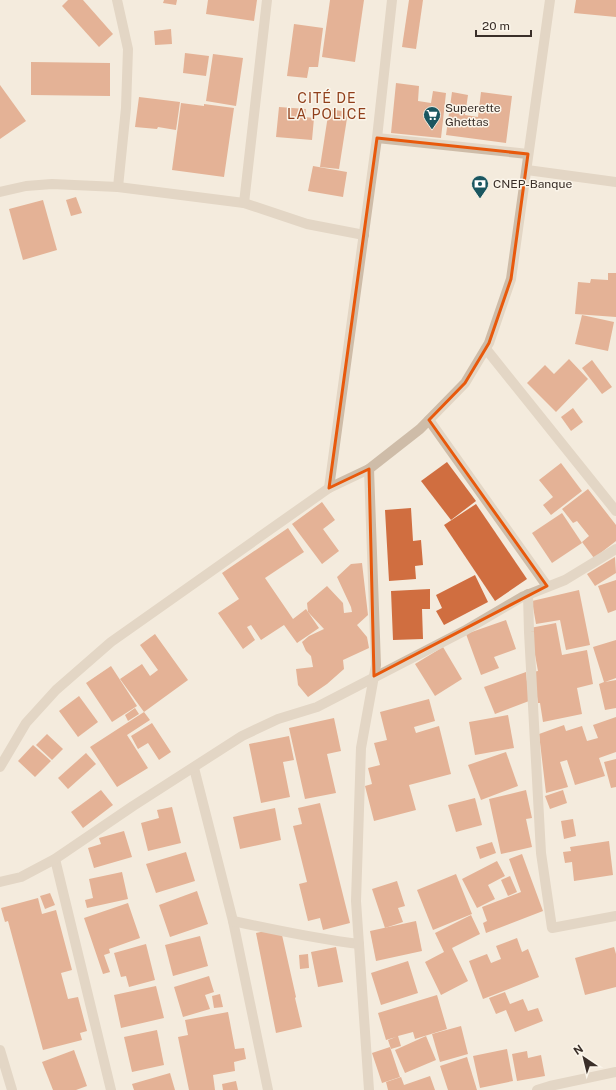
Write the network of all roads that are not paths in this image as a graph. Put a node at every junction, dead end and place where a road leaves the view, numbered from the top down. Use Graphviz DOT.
graph roads {
  1 [pos="117,0"];
  2 [pos="267,0"];
  3 [pos="392,0"];
  4 [pos="550,0"];
  5 [pos="378,138"];
  6 [pos="528,154"];
  7 [pos="527,170"];
  8 [pos="616,182"];
  9 [pos="118,187"];
  10 [pos="0,192"];
  11 [pos="244,203"];
  12 [pos="364,235"];
  13 [pos="486,349"];
  14 [pos="430,420"];
  15 [pos="369,469"];
  16 [pos="329,488"];
  17 [pos="616,511"];
  18 [pos="616,549"];
  19 [pos="547,586"];
  20 [pos="528,594"];
  21 [pos="374,676"];
  22 [pos="0,767"];
  23 [pos="194,768"];
  24 [pos="56,858"];
  25 [pos="0,882"];
  26 [pos="616,916"];
  27 [pos="233,921"];
  28 [pos="359,944"];
  29 [pos="0,1050"];
  30 [pos="616,1072"];
  31 [pos="12,1090"];
  32 [pos="111,1090"];
  33 [pos="268,1090"];
  34 [pos="369,1090"];
  35 [pos="537,1090"];
  1 -- 9 [label="street"];
  2 -- 11 [label="street"];
  3 -- 5 [label="street"];
  4 -- 6 [label="street"];
  5 -- 6 [label="street"];
  5 -- 12 [label="street"];
  6 -- 7 [label="street"];
  7 -- 8 [label="street"];
  7 -- 13 [label="street"];
  9 -- 10 [label="street"];
  9 -- 11 [label="street"];
  11 -- 12 [label="street"];
  12 -- 16 [label="street"];
  13 -- 14 [label="street"];
  13 -- 17 [label="street"];
  14 -- 15 [label="street"];
  14 -- 19 [label="street"];
  15 -- 16 [label="street"];
  15 -- 21 [label="street"];
  16 -- 22 [label="street"];
  18 -- 19 [label="street"];
  19 -- 20 [label="street"];
  20 -- 21 [label="street"];
  20 -- 26 [label="street"];
  21 -- 23 [label="street"];
  21 -- 28 [label="street"];
  23 -- 24 [label="street"];
  23 -- 27 [label="street"];
  24 -- 25 [label="street"];
  24 -- 32 [label="street"];
  27 -- 28 [label="street"];
  27 -- 33 [label="street"];
  28 -- 34 [label="street"];
  29 -- 31 [label="street"];
  30 -- 35 [label="street"];
}
